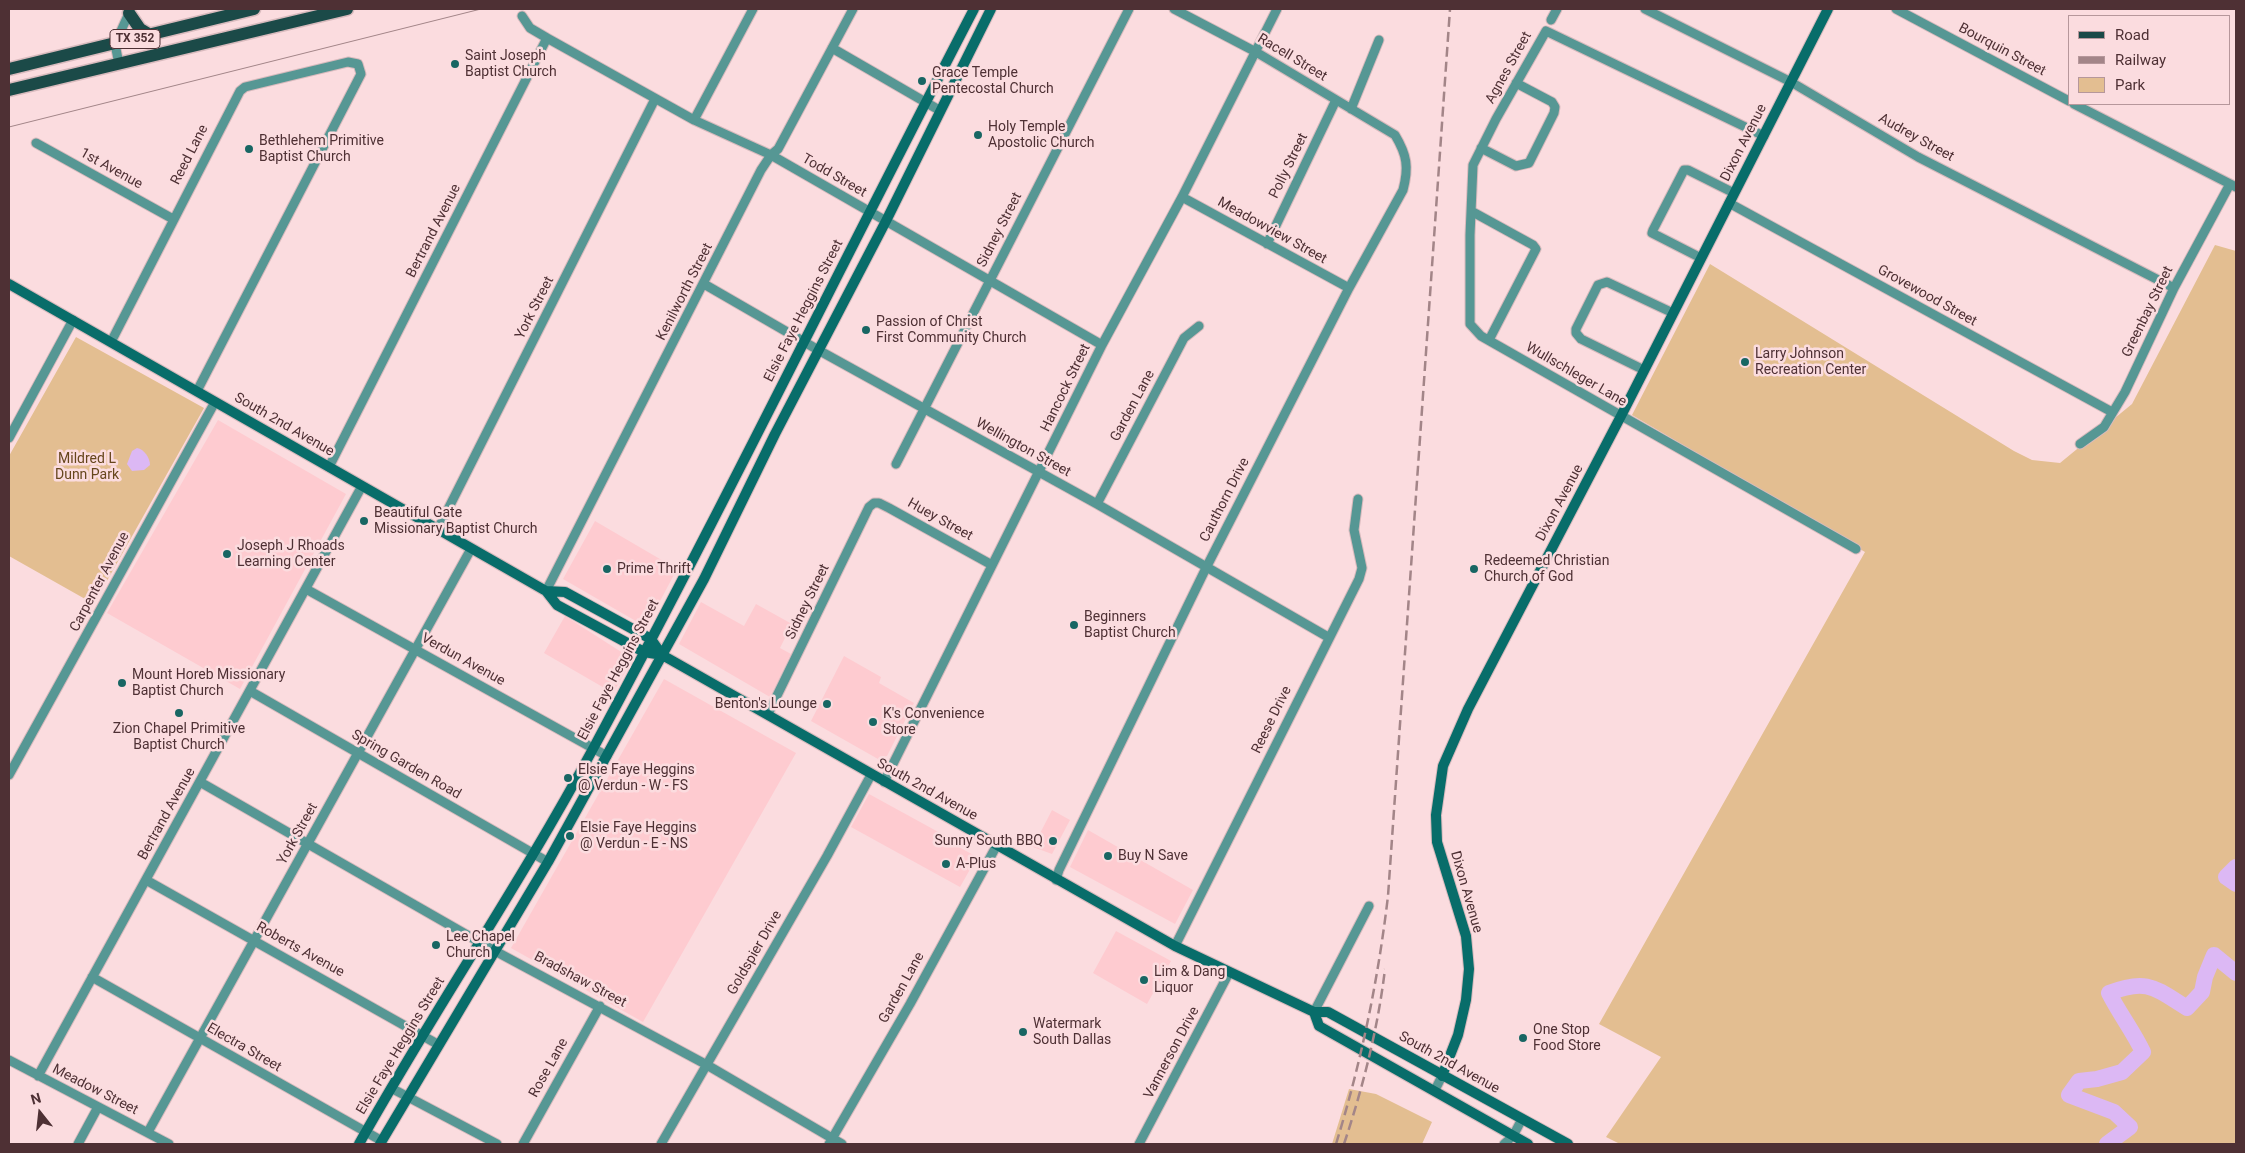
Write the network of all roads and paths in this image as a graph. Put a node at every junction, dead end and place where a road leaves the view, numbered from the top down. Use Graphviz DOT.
graph roads {
  1 [pos="254,9"];
  2 [pos="347,9"];
  3 [pos="753,9"];
  4 [pos="853,9"];
  5 [pos="974,9"];
  6 [pos="990,9"];
  7 [pos="1129,9"];
  8 [pos="1174,9"];
  9 [pos="1277,9"];
  10 [pos="1557,9"];
  11 [pos="1646,9"];
  12 [pos="1828,9"];
  13 [pos="1896,9"];
  14 [pos="130,11"];
  15 [pos="522,16"];
  16 [pos="1551,20"];
  17 [pos="150,35"];
  18 [pos="547,38"];
  19 [pos="1379,40"];
  20 [pos="115,44"];
  21 [pos="832,48"];
  22 [pos="1256,52"];
  23 [pos="119,64"];
  24 [pos="9,70"];
  25 [pos="1791,82"];
  26 [pos="1516,84"];
  27 [pos="9,90"];
  28 [pos="655,99"];
  29 [pos="1336,100"];
  30 [pos="2068,100"];
  31 [pos="925,102"];
  32 [pos="2076,105"];
  33 [pos="1351,109"];
  34 [pos="939,110"];
  35 [pos="1496,118"];
  36 [pos="694,120"];
  37 [pos="1395,135"];
  38 [pos="1764,136"];
  39 [pos="36,142"];
  40 [pos="1481,148"];
  41 [pos="771,155"];
  42 [pos="2233,185"];
  43 [pos="1734,193"];
  44 [pos="1182,197"];
  45 [pos="1729,203"];
  46 [pos="1471,211"];
  47 [pos="870,212"];
  48 [pos="173,219"];
  49 [pos="886,222"];
  50 [pos="1267,244"];
  51 [pos="1701,258"];
  52 [pos="989,281"];
  53 [pos="9,284"];
  54 [pos="704,284"];
  55 [pos="1349,288"];
  56 [pos="2174,288"];
  57 [pos="1673,313"];
  58 [pos="74,320"];
  59 [pos="1199,326"];
  60 [pos="1489,340"];
  61 [pos="805,341"];
  62 [pos="110,342"];
  63 [pos="1102,345"];
  64 [pos="820,351"];
  65 [pos="1644,370"];
  66 [pos="197,391"];
  67 [pos="216,402"];
  68 [pos="926,408"];
  69 [pos="2112,412"];
  70 [pos="1621,416"];
  71 [pos="9,438"];
  72 [pos="2080,444"];
  73 [pos="896,464"];
  74 [pos="329,467"];
  75 [pos="1038,473"];
  76 [pos="362,486"];
  77 [pos="1358,499"];
  78 [pos="874,503"];
  79 [pos="1097,504"];
  80 [pos="438,530"];
  81 [pos="471,549"];
  82 [pos="1856,549"];
  83 [pos="992,565"];
  84 [pos="1206,568"];
  85 [pos="686,571"];
  86 [pos="704,579"];
  87 [pos="306,589"];
  88 [pos="546,591"];
  89 [pos="1328,637"];
  90 [pos="651,639"];
  91 [pos="416,649"];
  92 [pos="644,652"];
  93 [pos="662,655"];
  94 [pos="250,691"];
  95 [pos="768,714"];
  96 [pos="593,748"];
  97 [pos="358,754"];
  98 [pos="607,756"];
  99 [pos="9,775"];
  100 [pos="871,775"];
  101 [pos="200,782"];
  102 [pos="884,782"];
  103 [pos="309,842"];
  104 [pos="997,845"];
  105 [pos="535,854"];
  106 [pos="548,862"];
  107 [pos="146,880"];
  108 [pos="1056,880"];
  109 [pos="1368,906"];
  110 [pos="254,940"];
  111 [pos="481,942"];
  112 [pos="1175,946"];
  113 [pos="495,951"];
  114 [pos="1229,973"];
  115 [pos="92,977"];
  116 [pos="600,1006"];
  117 [pos="1314,1012"];
  118 [pos="422,1035"];
  119 [pos="200,1038"];
  120 [pos="439,1045"];
  121 [pos="9,1060"];
  122 [pos="707,1065"];
  123 [pos="38,1076"];
  124 [pos="1442,1076"];
  125 [pos="391,1088"];
  126 [pos="1435,1090"];
  127 [pos="408,1098"];
  128 [pos="98,1107"];
  129 [pos="1522,1119"];
  130 [pos="148,1132"];
  131 [pos="366,1133"];
  132 [pos="1513,1136"];
  133 [pos="831,1142"];
  134 [pos="381,1143"];
  135 [pos="78,1144"];
  136 [pos="168,1144"];
  137 [pos="359,1144"];
  138 [pos="497,1144"];
  139 [pos="523,1144"];
  140 [pos="661,1144"];
  141 [pos="842,1144"];
  142 [pos="1139,1144"];
  143 [pos="1504,1144"];
  144 [pos="1528,1144"];
  145 [pos="1568,1144"];
  1 -- 17 [label="main road, TX 352"];
  2 -- 23 [label="main road, TX 352"];
  3 -- 36 [label="street"];
  4 -- 21 [label="street, Kenilworth Street"];
  5 -- 31 [label="main road, Elsie Faye Heggins Street"];
  6 -- 34 [label="main road"];
  7 -- 52 [label="street, Sidney Street"];
  8 -- 22 [label="street, Racell Street"];
  9 -- 22 [label="street, Hancock Street"];
  10 -- 16 [label="street"];
  11 -- 25 [label="street, Audrey Street"];
  12 -- 25 [label="main road, Dixon Avenue"];
  13 -- 30 [label="street, Bourquin Street"];
  14 -- 17 [label="main road"];
  14 -- 20 [label="street"];
  15 -- 18 [label="street"];
  17 -- 20 [label="main road, TX 352"];
  18 -- 28 [label="street, Todd Street"];
  18 -- 74 [label="street, Bertrand Avenue"];
  19 -- 33 [label="street"];
  20 -- 23 [label="street"];
  20 -- 24 [label="main road, TX 352"];
  21 -- 31 [label="street"];
  21 -- 41 [label="street, Kenilworth Street"];
  22 -- 29 [label="street, Racell Street"];
  22 -- 44 [label="street, Hancock Street"];
  23 -- 27 [label="main road, TX 352"];
  25 -- 38 [label="main road, Dixon Avenue"];
  25 -- 56 [label="street, Audrey Street"];
  26 -- 35 [label="street, Agnes Street"];
  26 -- 38 [label="street, Agnes Street"];
  26 -- 40 [label="street"];
  28 -- 36 [label="street, Todd Street"];
  28 -- 80 [label="street, York Street"];
  29 -- 33 [label="street, Racell Street"];
  29 -- 50 [label="street, Polly Street"];
  31 -- 34 [label="street"];
  31 -- 47 [label="main road, Elsie Faye Heggins Street"];
  32 -- 42 [label="street"];
  33 -- 37 [label="street, Racell Street"];
  34 -- 49 [label="main road"];
  35 -- 40 [label="street, Wullschleger Lane"];
  36 -- 41 [label="street, Todd Street"];
  37 -- 55 [label="street, Cauthorn Drive"];
  38 -- 43 [label="main road, Dixon Avenue"];
  39 -- 48 [label="street, 1st Avenue"];
  40 -- 46 [label="street, Wullschleger Lane"];
  41 -- 47 [label="street, Todd Street"];
  41 -- 54 [label="street, Kenilworth Street"];
  42 -- 56 [label="street, Greenbay Street"];
  43 -- 45 [label="main road, Dixon Avenue"];
  43 -- 51 [label="street"];
  44 -- 50 [label="street, Meadowview Street"];
  44 -- 63 [label="street, Hancock Street"];
  45 -- 51 [label="main road, Dixon Avenue"];
  45 -- 69 [label="street, Grovewood Street"];
  46 -- 60 [label="street, Wullschleger Lane"];
  46 -- 60 [label="street"];
  47 -- 49 [label="street, Todd Street"];
  47 -- 61 [label="main road, Elsie Faye Heggins Street"];
  48 -- 62 [label="street, Reed Lane"];
  48 -- 66 [label="street, Reed Lane"];
  49 -- 52 [label="street, Todd Street"];
  49 -- 64 [label="main road"];
  50 -- 55 [label="street, Meadowview Street"];
  51 -- 57 [label="main road, Dixon Avenue"];
  52 -- 63 [label="street, Todd Street"];
  52 -- 68 [label="street, Sidney Street"];
  53 -- 58 [label="main road, South 2nd Avenue"];
  54 -- 61 [label="street, Wellington Street"];
  54 -- 88 [label="street, Kenilworth Street"];
  55 -- 84 [label="street, Cauthorn Drive"];
  56 -- 69 [label="street, Greenbay Street"];
  57 -- 65 [label="main road, Dixon Avenue"];
  57 -- 65 [label="street"];
  58 -- 62 [label="main road, South 2nd Avenue"];
  58 -- 71 [label="street"];
  59 -- 79 [label="street, Garden Lane"];
  60 -- 70 [label="street, Wullschleger Lane"];
  61 -- 64 [label="street, Wellington Street"];
  61 -- 85 [label="main road, Elsie Faye Heggins Street"];
  62 -- 66 [label="main road, South 2nd Avenue"];
  63 -- 75 [label="street, Hancock Street"];
  64 -- 68 [label="street, Wellington Street"];
  64 -- 86 [label="main road"];
  65 -- 70 [label="main road, Dixon Avenue"];
  66 -- 67 [label="main road, South 2nd Avenue"];
  67 -- 74 [label="main road, South 2nd Avenue"];
  67 -- 99 [label="street, Carpenter Avenue"];
  68 -- 73 [label="street, Sidney Street"];
  68 -- 75 [label="street, Wellington Street"];
  69 -- 72 [label="street, Greenbay Street"];
  70 -- 82 [label="street, Wullschleger Lane"];
  70 -- 124 [label="main road, Dixon Avenue"];
  74 -- 76 [label="main road, South 2nd Avenue"];
  75 -- 79 [label="street, Wellington Street"];
  75 -- 83 [label="street, Hancock Street"];
  76 -- 80 [label="main road, South 2nd Avenue"];
  76 -- 87 [label="street, Bertrand Avenue"];
  77 -- 89 [label="street, Reese Drive"];
  78 -- 83 [label="street, Huey Street"];
  78 -- 95 [label="street, Sidney Street"];
  79 -- 84 [label="street, Wellington Street"];
  80 -- 81 [label="main road, South 2nd Avenue"];
  81 -- 88 [label="main road, South 2nd Avenue"];
  81 -- 91 [label="street, York Street"];
  83 -- 102 [label="street, Hancock Street"];
  84 -- 89 [label="street, Wellington Street"];
  84 -- 108 [label="street, Cauthorn Drive"];
  85 -- 86 [label="main road"];
  85 -- 90 [label="main road, Elsie Faye Heggins Street"];
  86 -- 93 [label="main road"];
  87 -- 91 [label="street, Verdun Avenue"];
  87 -- 94 [label="street, Bertrand Avenue"];
  88 -- 90 [label="main road, South 2nd Avenue"];
  88 -- 92 [label="main road, South 2nd Avenue"];
  89 -- 112 [label="street, Reese Drive"];
  90 -- 92 [label="main road, Elsie Faye Heggins Street"];
  90 -- 93 [label="main road, South 2nd Avenue"];
  91 -- 96 [label="street, Verdun Avenue"];
  91 -- 97 [label="street, York Street"];
  92 -- 93 [label="main road, South 2nd Avenue"];
  92 -- 96 [label="main road, Elsie Faye Heggins Street"];
  93 -- 95 [label="main road, South 2nd Avenue"];
  93 -- 98 [label="main road"];
  94 -- 97 [label="street, Spring Garden Road"];
  94 -- 101 [label="street, Bertrand Avenue"];
  95 -- 100 [label="main road, South 2nd Avenue"];
  96 -- 98 [label="street, Verdun Avenue"];
  96 -- 105 [label="main road, Elsie Faye Heggins Street"];
  97 -- 103 [label="street, York Street"];
  97 -- 105 [label="street, Spring Garden Road"];
  98 -- 106 [label="main road"];
  100 -- 102 [label="main road, South 2nd Avenue"];
  100 -- 122 [label="street, Goldspier Drive"];
  101 -- 103 [label="street, Bradshaw Street"];
  101 -- 107 [label="street, Bertrand Avenue"];
  102 -- 104 [label="main road, South 2nd Avenue"];
  103 -- 110 [label="street, York Street"];
  103 -- 111 [label="street, Bradshaw Street"];
  104 -- 108 [label="main road, South 2nd Avenue"];
  104 -- 133 [label="street, Garden Lane"];
  105 -- 106 [label="street, Spring Garden Road"];
  105 -- 111 [label="main road, Elsie Faye Heggins Street"];
  106 -- 113 [label="main road"];
  107 -- 110 [label="street, Roberts Avenue"];
  107 -- 115 [label="street, Bertrand Avenue"];
  108 -- 112 [label="main road, South 2nd Avenue"];
  109 -- 117 [label="street"];
  110 -- 118 [label="street, Roberts Avenue"];
  110 -- 119 [label="street, York Street"];
  111 -- 113 [label="street, Bradshaw Street"];
  111 -- 118 [label="main road, Elsie Faye Heggins Street"];
  112 -- 114 [label="main road, South 2nd Avenue"];
  113 -- 116 [label="street, Bradshaw Street"];
  113 -- 120 [label="main road"];
  114 -- 117 [label="main road, South 2nd Avenue"];
  114 -- 142 [label="street, Vannerson Drive"];
  115 -- 119 [label="street, Electra Street"];
  115 -- 123 [label="street, Bertrand Avenue"];
  116 -- 122 [label="street, Bradshaw Street"];
  116 -- 139 [label="street, Rose Lane"];
  117 -- 124 [label="main road, South 2nd Avenue"];
  117 -- 126 [label="main road, South 2nd Avenue"];
  118 -- 120 [label="street, Roberts Avenue"];
  118 -- 125 [label="main road, Elsie Faye Heggins Street"];
  119 -- 130 [label="street, York Street"];
  119 -- 131 [label="street, Electra Street"];
  120 -- 127 [label="main road"];
  121 -- 123 [label="street, Meadow Street"];
  122 -- 133 [label="street, Bradshaw Street"];
  122 -- 140 [label="street, Goldspier Drive"];
  123 -- 128 [label="street, Meadow Street"];
  124 -- 126 [label="street, Dixon Avenue"];
  124 -- 129 [label="main road, South 2nd Avenue"];
  125 -- 127 [label="street"];
  125 -- 131 [label="main road, Elsie Faye Heggins Street"];
  126 -- 132 [label="main road, South 2nd Avenue"];
  127 -- 134 [label="main road"];
  127 -- 138 [label="street"];
  128 -- 130 [label="street, Meadow Street"];
  128 -- 135 [label="street"];
  129 -- 132 [label="street"];
  129 -- 145 [label="main road, South 2nd Avenue"];
  130 -- 136 [label="street, Meadow Street"];
  131 -- 134 [label="street, Electra Street"];
  131 -- 137 [label="main road, Elsie Faye Heggins Street"];
  132 -- 143 [label="street"];
  132 -- 144 [label="main road, South 2nd Avenue"];
  133 -- 141 [label="street, Bradshaw Street"];
}
